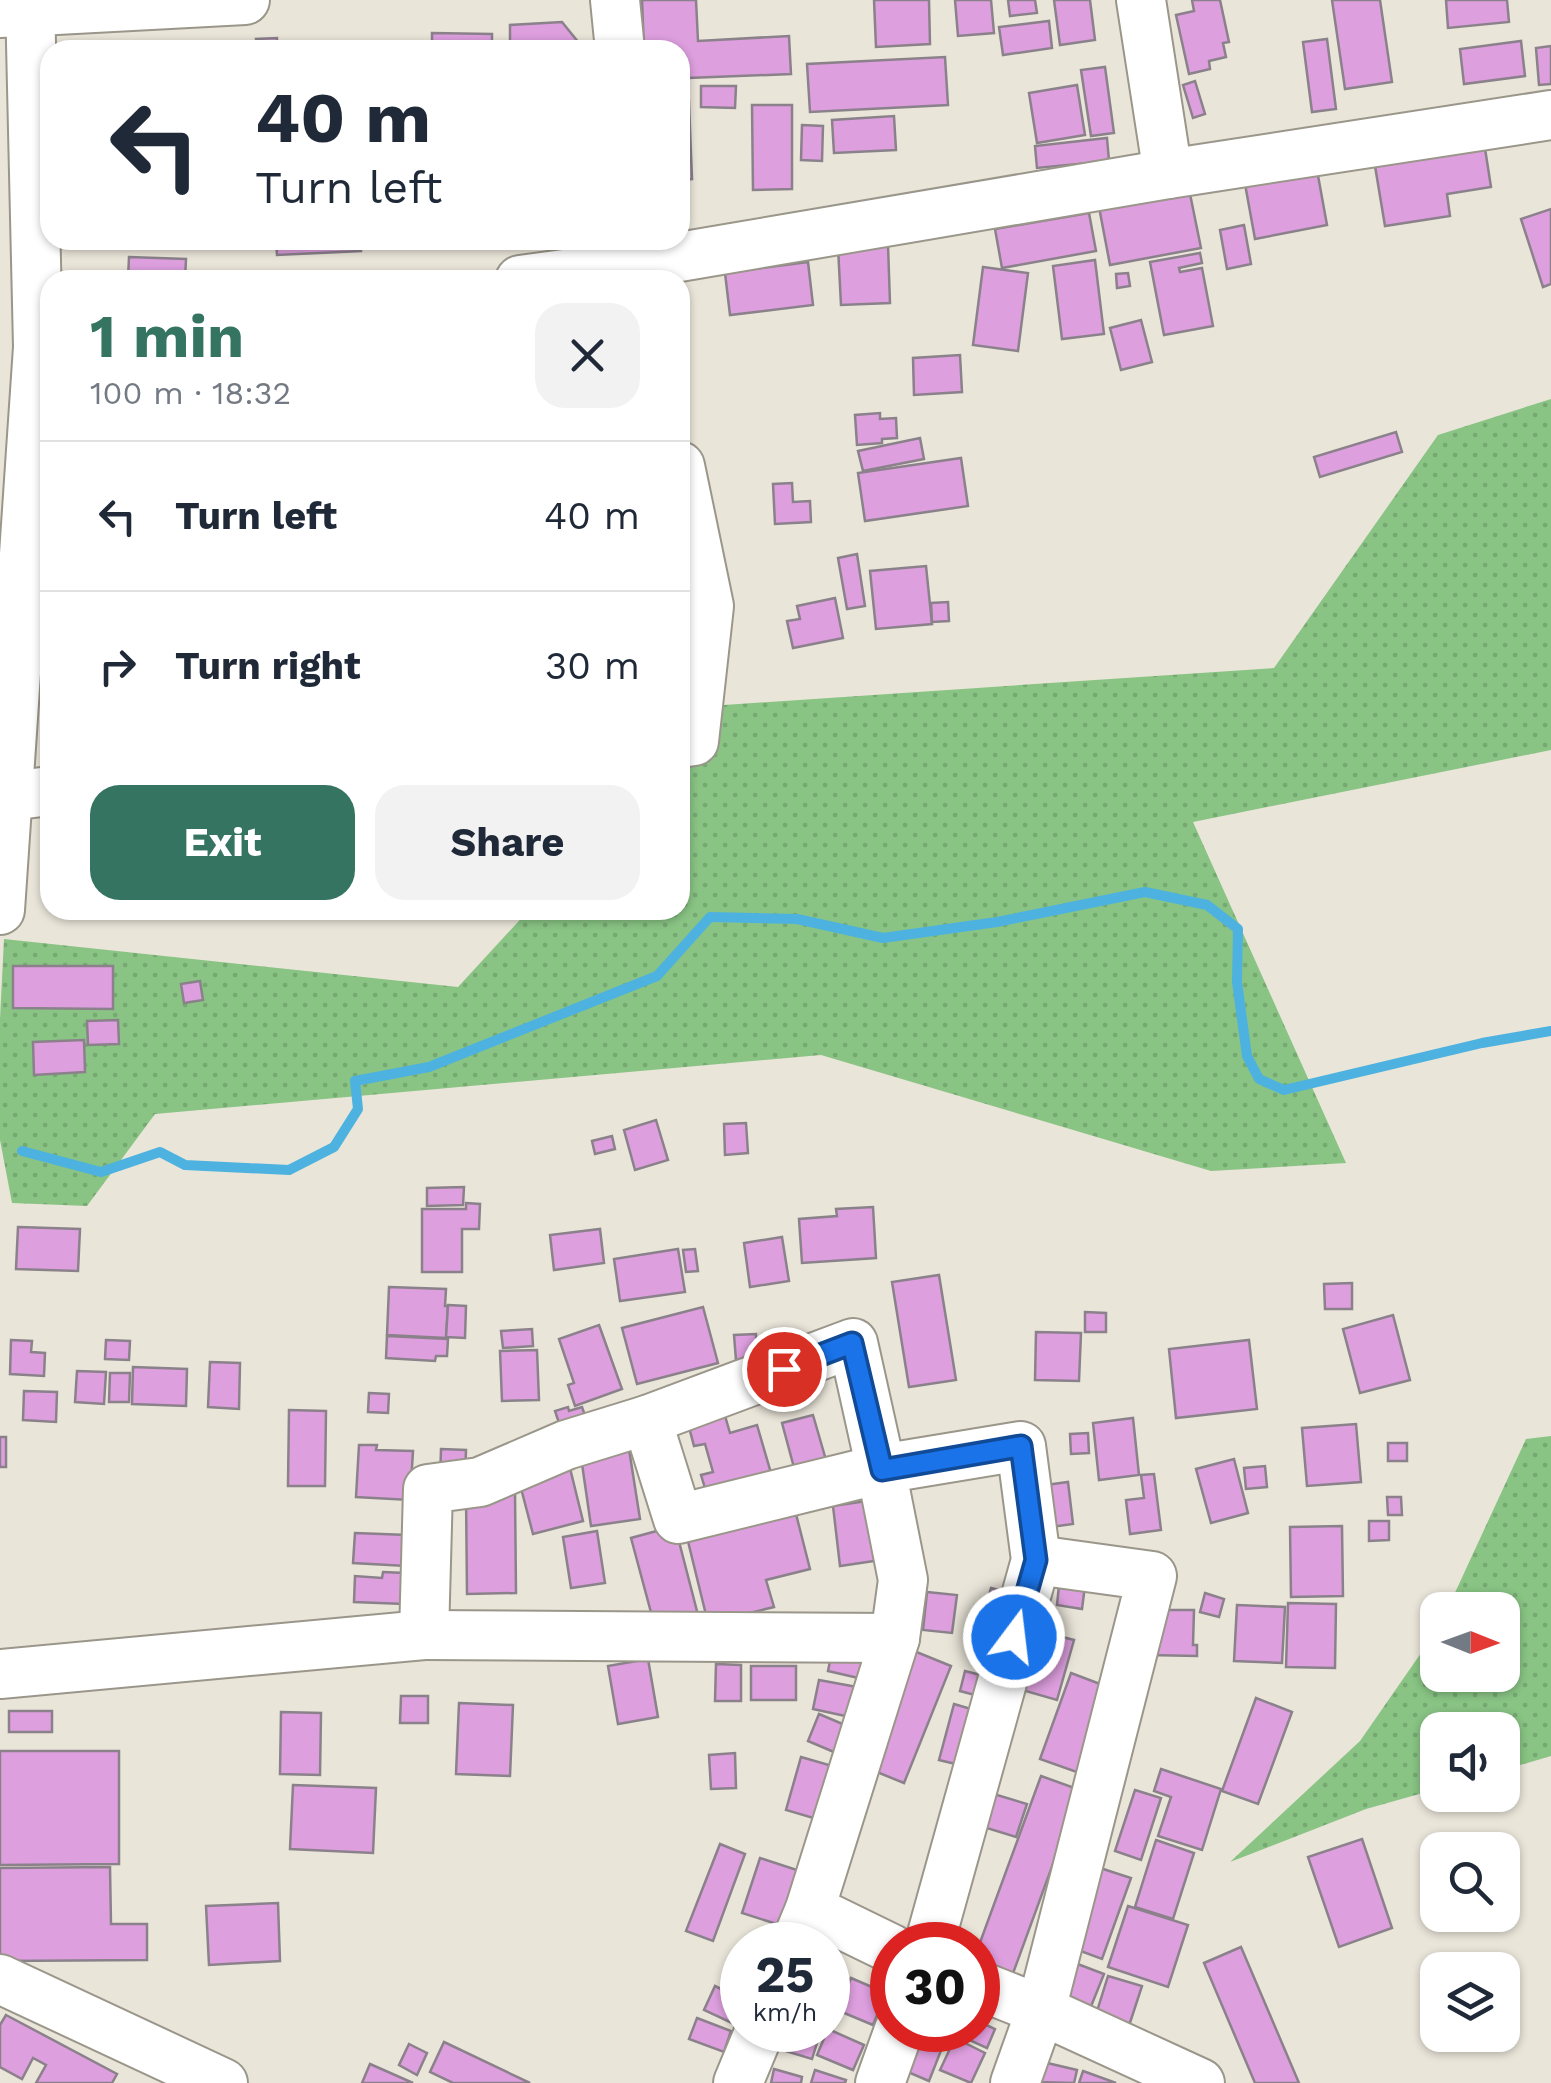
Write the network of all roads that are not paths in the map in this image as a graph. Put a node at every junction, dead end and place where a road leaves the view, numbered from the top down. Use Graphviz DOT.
graph roads {
  1 [pos="246,0"];
  2 [pos="615,0"];
  3 [pos="1141,0"];
  4 [pos="20,8"];
  5 [pos="619,40"];
  6 [pos="1551,115"];
  7 [pos="1168,174"];
  8 [pos="638,261"];
  9 [pos="582,270"];
  10 [pos="40,290"];
  11 [pos="40,465"];
  12 [pos="690,514"];
  13 [pos="690,742"];
  14 [pos="29,794"];
  15 [pos="0,910"];
  16 [pos="647,1420"];
  17 [pos="882,1470"];
  18 [pos="1036,1560"];
  19 [pos="424,1634"];
  20 [pos="896,1638"];
  21 [pos="0,1674"];
  22 [pos="804,1922"];
  23 [pos="935,1922"];
  24 [pos="0,1979"];
  25 [pos="1000,1994"];
  26 [pos="1042,2010"];
  27 [pos="751,2052"];
  28 [pos="892,2052"];
  29 [pos="1147,2072"];
  30 [pos="222,2083"];
  31 [pos="738,2083"];
  32 [pos="880,2083"];
  33 [pos="1015,2083"];
  34 [pos="1200,2083"];
  1 -- 4 [label="street"];
  2 -- 5 [label="street"];
  3 -- 7 [label="street"];
  4 -- 10 [label="street"];
  6 -- 7 [label="street"];
  7 -- 8 [label="street"];
  8 -- 9 [label="street"];
  11 -- 14 [label="street"];
  12 -- 13 [label="street"];
  14 -- 15 [label="street"];
  16 -- 17 [label="street"];
  16 -- 17 [label="street"];
  16 -- 19 [label="street"];
  17 -- 18 [label="street"];
  17 -- 20 [label="street"];
  18 -- 23 [label="street"];
  18 -- 26 [label="street"];
  19 -- 20 [label="street"];
  19 -- 21 [label="street"];
  20 -- 22 [label="street"];
  24 -- 30 [label="street"];
  25 -- 26 [label="street"];
  26 -- 29 [label="street"];
  26 -- 33 [label="street"];
  27 -- 31 [label="street"];
  28 -- 32 [label="street"];
  29 -- 34 [label="street"];
}
